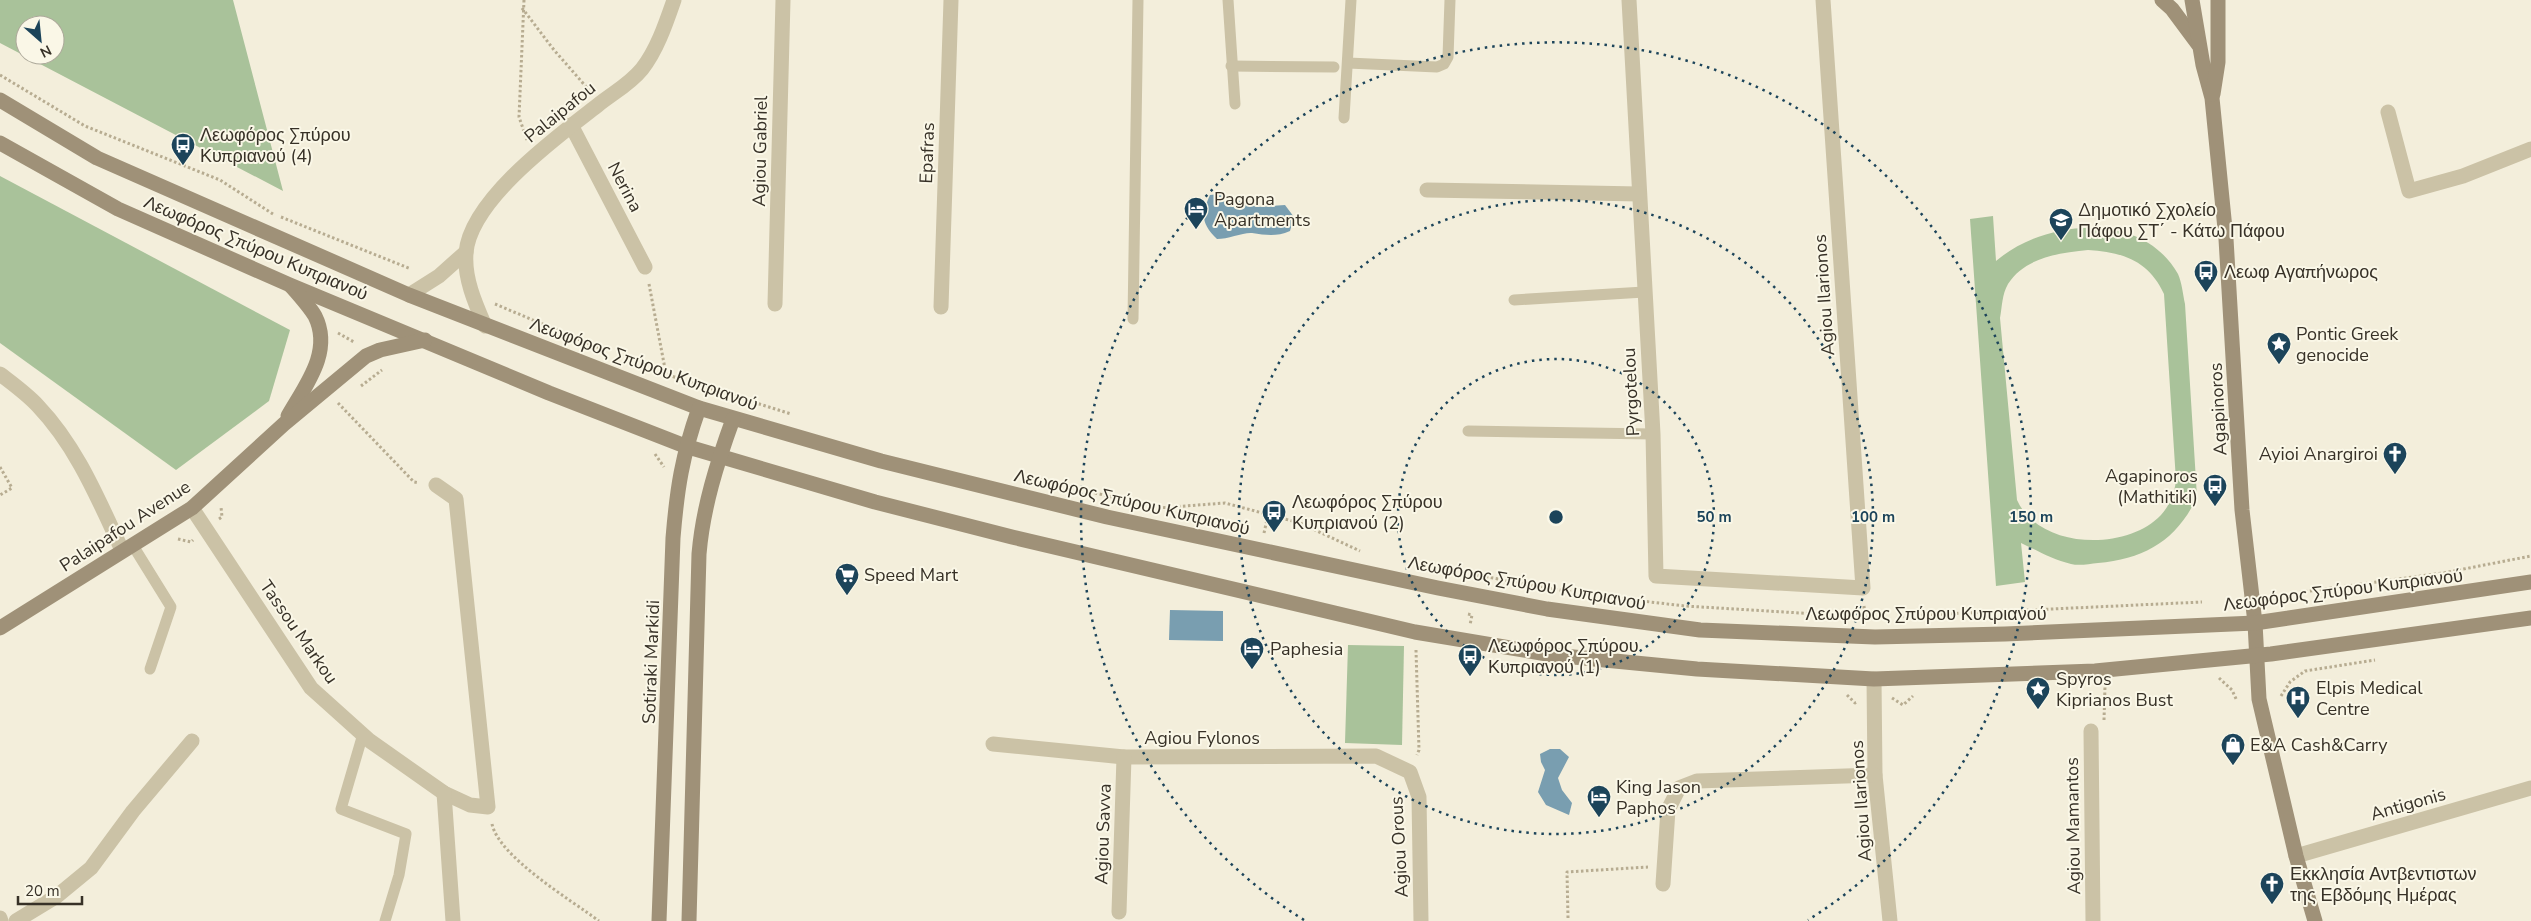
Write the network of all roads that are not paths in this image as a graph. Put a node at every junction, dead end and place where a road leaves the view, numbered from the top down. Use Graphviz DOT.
graph roads {
  1 [pos="674,0"];
  2 [pos="782,0"];
  3 [pos="951,0"];
  4 [pos="1138,0"];
  5 [pos="1228,0"];
  6 [pos="1351,0"];
  7 [pos="1450,0"];
  8 [pos="1629,0"];
  9 [pos="1823,0"];
  10 [pos="2162,0"];
  11 [pos="2192,0"];
  12 [pos="2218,0"];
  13 [pos="2199,46"];
  14 [pos="1348,63"];
  15 [pos="1231,66"];
  16 [pos="1334,67"];
  17 [pos="2212,98"];
  18 [pos="0,100"];
  19 [pos="1235,104"];
  20 [pos="2388,112"];
  21 [pos="1344,118"];
  22 [pos="572,125"];
  23 [pos="0,143"];
  24 [pos="2531,149"];
  25 [pos="1427,190"];
  26 [pos="1639,194"];
  27 [pos="466,252"];
  28 [pos="645,266"];
  29 [pos="290,285"];
  30 [pos="1644,292"];
  31 [pos="409,295"];
  32 [pos="1514,300"];
  33 [pos="775,304"];
  34 [pos="941,307"];
  35 [pos="1133,319"];
  36 [pos="485,326"];
  37 [pos="425,340"];
  38 [pos="0,374"];
  39 [pos="699,408"];
  40 [pos="733,419"];
  41 [pos="284,424"];
  42 [pos="1468,431"];
  43 [pos="1653,434"];
  44 [pos="686,446"];
  45 [pos="719,457"];
  46 [pos="436,484"];
  47 [pos="192,508"];
  48 [pos="127,547"];
  49 [pos="2531,582"];
  50 [pos="1863,588"];
  51 [pos="2531,618"];
  52 [pos="2255,623"];
  53 [pos="1,625"];
  54 [pos="2256,655"];
  55 [pos="150,669"];
  56 [pos="1874,679"];
  57 [pos="2091,731"];
  58 [pos="363,734"];
  59 [pos="192,741"];
  60 [pos="993,744"];
  61 [pos="1124,758"];
  62 [pos="1410,772"];
  63 [pos="1874,775"];
  64 [pos="2531,788"];
  65 [pos="444,793"];
  66 [pos="2296,856"];
  67 [pos="1663,884"];
  68 [pos="1119,912"];
  69 [pos="16,921"];
  70 [pos="385,921"];
  71 [pos="453,921"];
  72 [pos="659,921"];
  73 [pos="689,921"];
  74 [pos="1421,921"];
  75 [pos="1890,921"];
  76 [pos="2094,921"];
  77 [pos="2315,921"];
  1 -- 22 [label="street, Palaipafou"];
  2 -- 33 [label="street, Agiou Gabriel"];
  3 -- 34 [label="street, Epafras"];
  4 -- 35 [label="lane"];
  5 -- 15 [label="lane"];
  6 -- 14 [label="lane"];
  7 -- 14 [label="lane"];
  8 -- 26 [label="street, Pyrgotelou"];
  9 -- 50 [label="street, Agiou Ilarionos"];
  10 -- 13 [label="main road"];
  11 -- 13 [label="main road, Agapinoros"];
  12 -- 17 [label="main road, Agapinoros"];
  13 -- 17 [label="main road, Agapinoros"];
  14 -- 21 [label="lane"];
  15 -- 16 [label="lane"];
  15 -- 19 [label="lane"];
  17 -- 52 [label="main road, Agapinoros"];
  18 -- 31 [label="main road, Λεωφόρος Σπύρου Κυπριανού"];
  20 -- 24 [label="street"];
  22 -- 27 [label="street, Palaipafou"];
  22 -- 28 [label="street, Nerina"];
  23 -- 29 [label="main road, Λεωφόρος Σπύρου Κυπριανού"];
  25 -- 26 [label="street"];
  26 -- 30 [label="street, Pyrgotelou"];
  27 -- 31 [label="street"];
  27 -- 36 [label="street"];
  29 -- 37 [label="main road, Λεωφόρος Σπύρου Κυπριανού"];
  29 -- 41 [label="main road, Palaipafou Avenue"];
  30 -- 32 [label="lane"];
  30 -- 43 [label="street, Pyrgotelou"];
  31 -- 36 [label="main road, Λεωφόρος Σπύρου Κυπριανού"];
  36 -- 39 [label="main road, Λεωφόρος Σπύρου Κυπριανού"];
  37 -- 41 [label="main road, Palaipafou Avenue"];
  37 -- 44 [label="main road, Λεωφόρος Σπύρου Κυπριανού"];
  38 -- 48 [label="street"];
  39 -- 40 [label="main road, Λεωφόρος Σπύρου Κυπριανού"];
  39 -- 44 [label="main road, Sotiraki Markidi"];
  40 -- 45 [label="main road"];
  40 -- 52 [label="main road, Λεωφόρος Σπύρου Κυπριανού"];
  41 -- 47 [label="main road, Palaipafou Avenue"];
  42 -- 43 [label="lane"];
  43 -- 50 [label="street, Pyrgotelou"];
  44 -- 45 [label="main road, Λεωφόρος Σπύρου Κυπριανού"];
  44 -- 72 [label="main road, Sotiraki Markidi"];
  45 -- 56 [label="main road, Λεωφόρος Σπύρου Κυπριανού"];
  45 -- 73 [label="main road"];
  46 -- 65 [label="street, Tassou Markou"];
  47 -- 48 [label="main road, Palaipafou Avenue"];
  47 -- 58 [label="street, Tassou Markou"];
  48 -- 53 [label="main road, Palaipafou Avenue"];
  48 -- 55 [label="lane"];
  49 -- 52 [label="main road, Λεωφόρος Σπύρου Κυπριανού"];
  51 -- 54 [label="main road, Λεωφόρος Σπύρου Κυπριανού"];
  52 -- 54 [label="main road, Agapinoros"];
  54 -- 56 [label="main road, Λεωφόρος Σπύρου Κυπριανού"];
  54 -- 66 [label="main road, Agapinoros"];
  56 -- 63 [label="street, Agiou Ilarionos"];
  57 -- 76 [label="street, Agiou Mamantos"];
  58 -- 65 [label="street, Tassou Markou"];
  58 -- 70 [label="lane"];
  59 -- 69 [label="street"];
  60 -- 61 [label="street, Agiou Fylonos"];
  61 -- 62 [label="street, Agiou Fylonos"];
  61 -- 68 [label="street, Agiou Savva"];
  62 -- 74 [label="street, Agiou Orous"];
  63 -- 67 [label="street"];
  63 -- 75 [label="street, Agiou Ilarionos"];
  64 -- 66 [label="street, Antigonis"];
  65 -- 71 [label="street"];
  66 -- 77 [label="main road, Agapinoros"];
}
